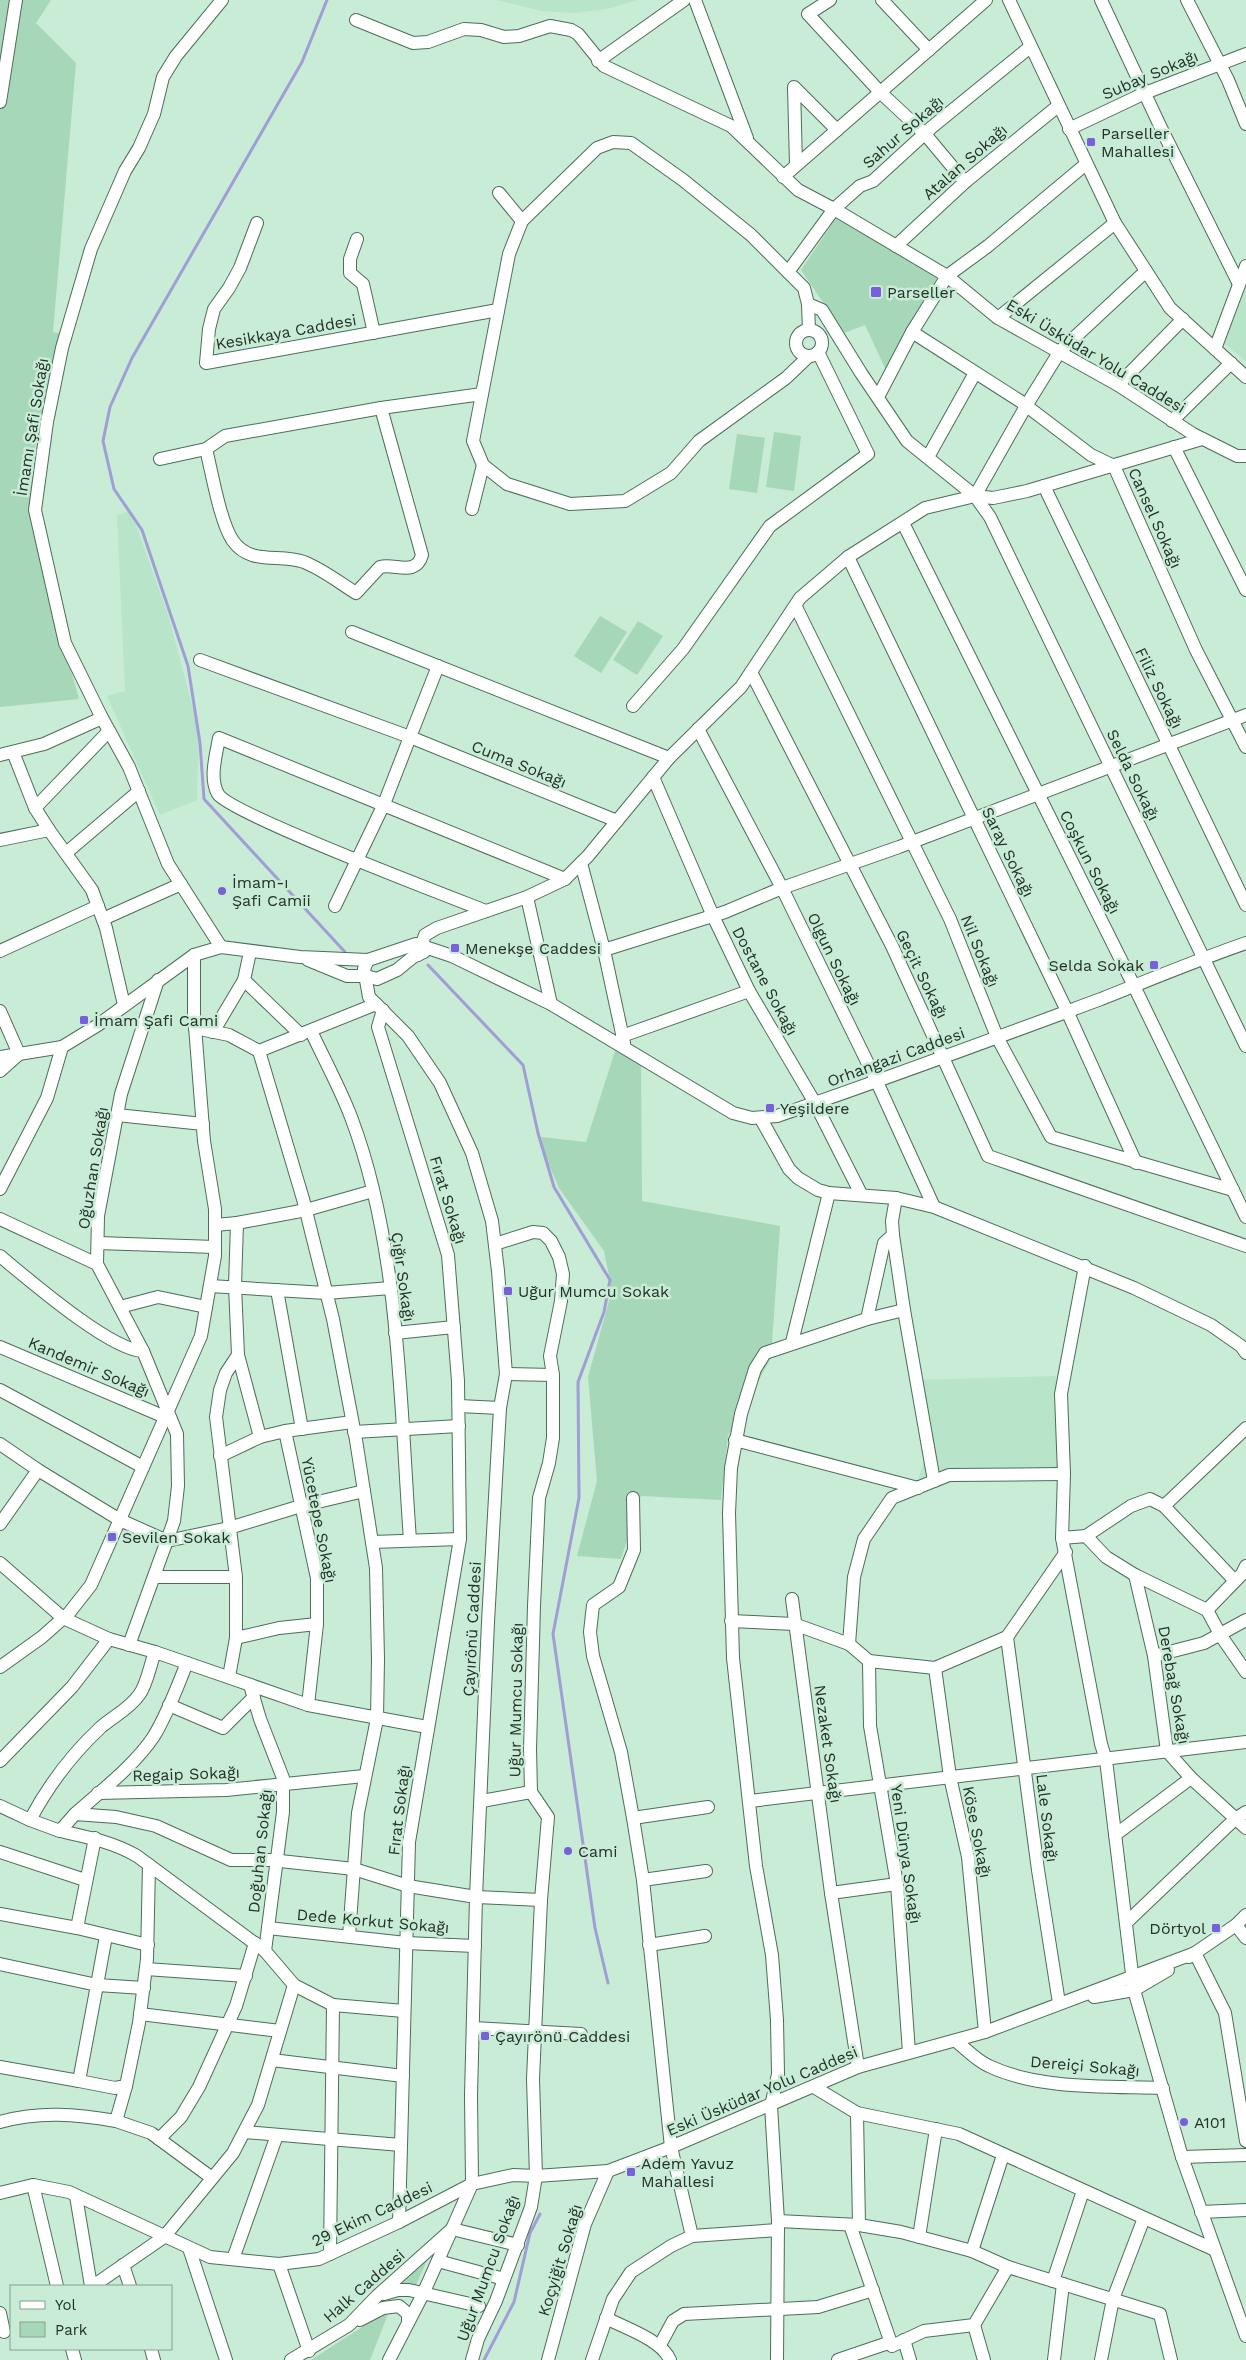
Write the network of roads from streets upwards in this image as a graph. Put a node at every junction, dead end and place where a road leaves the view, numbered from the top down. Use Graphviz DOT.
graph roads {
  1 [pos="16,0"];
  2 [pos="222,0"];
  3 [pos="684,0"];
  4 [pos="695,0"];
  5 [pos="830,0"];
  6 [pos="882,0"];
  7 [pos="986,0"];
  8 [pos="1009,0"];
  9 [pos="1101,0"];
  10 [pos="1187,0"];
  11 [pos="972,4"];
  12 [pos="356,20"];
  13 [pos="1030,47"];
  14 [pos="929,50"];
  15 [pos="1246,54"];
  16 [pos="598,60"];
  17 [pos="1220,63"];
  18 [pos="880,92"];
  19 [pos="1144,93"];
  20 [pos="0,102"];
  21 [pos="1058,106"];
  22 [pos="1246,124"];
  23 [pos="1069,129"];
  24 [pos="837,130"];
  25 [pos="925,134"];
  26 [pos="748,141"];
  27 [pos="1086,164"];
  28 [pos="796,165"];
  29 [pos="782,177"];
  30 [pos="965,182"];
  31 [pos="499,193"];
  32 [pos="834,209"];
  33 [pos="522,221"];
  34 [pos="257,223"];
  35 [pos="1114,223"];
  36 [pos="357,239"];
  37 [pos="896,246"];
  38 [pos="1246,266"];
  39 [pos="1146,271"];
  40 [pos="788,272"];
  41 [pos="947,276"];
  42 [pos="1239,284"];
  43 [pos="808,304"];
  44 [pos="498,310"];
  45 [pos="998,318"];
  46 [pos="1183,319"];
  47 [pos="809,330"];
  48 [pos="912,332"];
  49 [pos="374,333"];
  50 [pos="1215,348"];
  51 [pos="1060,351"];
  52 [pos="814,354"];
  53 [pos="1230,362"];
  54 [pos="975,373"];
  55 [pos="1246,377"];
  56 [pos="1118,385"];
  57 [pos="482,394"];
  58 [pos="878,397"];
  59 [pos="1026,406"];
  60 [pos="381,408"];
  61 [pos="1172,421"];
  62 [pos="1202,439"];
  63 [pos="1174,447"];
  64 [pos="206,449"];
  65 [pos="1246,456"];
  66 [pos="928,457"];
  67 [pos="160,459"];
  68 [pos="483,465"];
  69 [pos="1114,466"];
  70 [pos="1044,486"];
  71 [pos="975,496"];
  72 [pos="472,509"];
  73 [pos="903,523"];
  74 [pos="848,557"];
  75 [pos="1246,590"];
  76 [pos="796,607"];
  77 [pos="352,632"];
  78 [pos="200,660"];
  79 [pos="438,666"];
  80 [pos="751,672"];
  81 [pos="633,706"];
  82 [pos="1246,715"];
  83 [pos="102,718"];
  84 [pos="1232,720"];
  85 [pos="698,729"];
  86 [pos="109,732"];
  87 [pos="410,738"];
  88 [pos="1168,744"];
  89 [pos="1246,747"];
  90 [pos="13,752"];
  91 [pos="0,755"];
  92 [pos="669,758"];
  93 [pos="1111,766"];
  94 [pos="653,777"];
  95 [pos="139,792"];
  96 [pos="1038,795"];
  97 [pos="384,804"];
  98 [pos="36,808"];
  99 [pos="974,819"];
  100 [pos="617,821"];
  101 [pos="49,830"];
  102 [pos="0,840"];
  103 [pos="913,841"];
  104 [pos="66,853"];
  105 [pos="356,859"];
  106 [pos="581,863"];
  107 [pos="849,865"];
  108 [pos="565,879"];
  109 [pos="181,884"];
  110 [pos="782,888"];
  111 [pos="527,897"];
  112 [pos="1246,904"];
  113 [pos="98,906"];
  114 [pos="335,906"];
  115 [pos="486,911"];
  116 [pos="713,916"];
  117 [pos="103,919"];
  118 [pos="1246,943"];
  119 [pos="221,947"];
  120 [pos="419,950"];
  121 [pos="604,950"];
  122 [pos="0,951"];
  123 [pos="250,952"];
  124 [pos="387,953"];
  125 [pos="194,955"];
  126 [pos="300,957"];
  127 [pos="1202,958"];
  128 [pos="368,960"];
  129 [pos="400,966"];
  130 [pos="366,976"];
  131 [pos="381,977"];
  132 [pos="158,980"];
  133 [pos="244,980"];
  134 [pos="1134,986"];
  135 [pos="749,991"];
  136 [pos="551,1004"];
  137 [pos="124,1005"];
  138 [pos="379,1007"];
  139 [pos="0,1011"];
  140 [pos="1067,1011"];
  141 [pos="195,1028"];
  142 [pos="213,1032"];
  143 [pos="306,1033"];
  144 [pos="997,1037"];
  145 [pos="624,1043"];
  146 [pos="1246,1046"];
  147 [pos="62,1047"];
  148 [pos="259,1051"];
  149 [pos="19,1054"];
  150 [pos="944,1057"];
  151 [pos="0,1058"];
  152 [pos="0,1071"];
  153 [pos="877,1082"];
  154 [pos="815,1103"];
  155 [pos="117,1115"];
  156 [pos="761,1118"];
  157 [pos="202,1124"];
  158 [pos="1136,1163"];
  159 [pos="0,1190"];
  160 [pos="1232,1190"];
  161 [pos="373,1191"];
  162 [pos="829,1193"];
  163 [pos="861,1194"];
  164 [pos="896,1198"];
  165 [pos="934,1206"];
  166 [pos="306,1210"];
  167 [pos="1246,1217"];
  168 [pos="0,1219"];
  169 [pos="237,1223"];
  170 [pos="215,1225"];
  171 [pos="893,1235"];
  172 [pos="98,1244"];
  173 [pos="495,1244"];
  174 [pos="1246,1246"];
  175 [pos="215,1247"];
  176 [pos="0,1256"];
  177 [pos="97,1264"];
  178 [pos="1085,1266"];
  179 [pos="210,1286"];
  180 [pos="235,1286"];
  181 [pos="391,1288"];
  182 [pos="277,1290"];
  183 [pos="326,1293"];
  184 [pos="120,1307"];
  185 [pos="206,1307"];
  186 [pos="904,1310"];
  187 [pos="867,1319"];
  188 [pos="454,1327"];
  189 [pos="394,1333"];
  190 [pos="792,1342"];
  191 [pos="0,1347"];
  192 [pos="143,1351"];
  193 [pos="1246,1353"];
  194 [pos="238,1355"];
  195 [pos="506,1374"];
  196 [pos="553,1375"];
  197 [pos="0,1390"];
  198 [pos="459,1406"];
  199 [pos="500,1408"];
  200 [pos="167,1414"];
  201 [pos="459,1426"];
  202 [pos="354,1427"];
  203 [pos="402,1428"];
  204 [pos="1246,1428"];
  205 [pos="302,1429"];
  206 [pos="285,1431"];
  207 [pos="260,1437"];
  208 [pos="735,1440"];
  209 [pos="0,1444"];
  210 [pos="220,1456"];
  211 [pos="143,1468"];
  212 [pos="38,1470"];
  213 [pos="1064,1474"];
  214 [pos="934,1481"];
  215 [pos="918,1488"];
  216 [pos="364,1491"];
  217 [pos="633,1498"];
  218 [pos="301,1506"];
  219 [pos="1164,1506"];
  220 [pos="120,1520"];
  221 [pos="0,1524"];
  222 [pos="229,1528"];
  223 [pos="1086,1536"];
  224 [pos="1062,1538"];
  225 [pos="460,1539"];
  226 [pos="410,1540"];
  227 [pos="168,1541"];
  228 [pos="372,1542"];
  229 [pos="1066,1552"];
  230 [pos="0,1563"];
  231 [pos="1246,1566"];
  232 [pos="1136,1575"];
  233 [pos="154,1577"];
  234 [pos="236,1577"];
  235 [pos="1235,1581"];
  236 [pos="792,1599"];
  237 [pos="1207,1610"];
  238 [pos="63,1618"];
  239 [pos="1246,1620"];
  240 [pos="731,1621"];
  241 [pos="317,1624"];
  242 [pos="794,1624"];
  243 [pos="1007,1636"];
  244 [pos="1221,1636"];
  245 [pos="236,1638"];
  246 [pos="109,1639"];
  247 [pos="849,1644"];
  248 [pos="129,1646"];
  249 [pos="155,1652"];
  250 [pos="1154,1656"];
  251 [pos="868,1661"];
  252 [pos="187,1663"];
  253 [pos="0,1667"];
  254 [pos="935,1668"];
  255 [pos="1246,1672"];
  256 [pos="229,1677"];
  257 [pos="252,1691"];
  258 [pos="169,1705"];
  259 [pos="308,1705"];
  260 [pos="377,1720"];
  261 [pos="427,1727"];
  262 [pos="1246,1742"];
  263 [pos="1167,1751"];
  264 [pos="1106,1760"];
  265 [pos="0,1761"];
  266 [pos="1025,1769"];
  267 [pos="364,1776"];
  268 [pos="950,1777"];
  269 [pos="1191,1778"];
  270 [pos="283,1785"];
  271 [pos="880,1785"];
  272 [pos="531,1792"];
  273 [pos="98,1793"];
  274 [pos="818,1793"];
  275 [pos="482,1801"];
  276 [pos="750,1802"];
  277 [pos="0,1806"];
  278 [pos="708,1807"];
  279 [pos="1246,1812"];
  280 [pos="75,1814"];
  281 [pos="633,1818"];
  282 [pos="1235,1819"];
  283 [pos="30,1820"];
  284 [pos="1246,1828"];
  285 [pos="60,1831"];
  286 [pos="1115,1835"];
  287 [pos="95,1838"];
  288 [pos="0,1852"];
  289 [pos="276,1861"];
  290 [pos="149,1865"];
  291 [pos="354,1869"];
  292 [pos="706,1871"];
  293 [pos="85,1880"];
  294 [pos="643,1880"];
  295 [pos="896,1884"];
  296 [pos="408,1886"];
  297 [pos="831,1893"];
  298 [pos="476,1897"];
  299 [pos="541,1900"];
  300 [pos="0,1914"];
  301 [pos="1246,1915"];
  302 [pos="1127,1922"];
  303 [pos="1236,1924"];
  304 [pos="77,1928"];
  305 [pos="268,1928"];
  306 [pos="106,1936"];
  307 [pos="349,1936"];
  308 [pos="705,1936"];
  309 [pos="1246,1938"];
  310 [pos="406,1943"];
  311 [pos="148,1945"];
  312 [pos="649,1945"];
  313 [pos="475,1946"];
  314 [pos="260,1947"];
  315 [pos="1195,1953"];
  316 [pos="0,1964"];
  317 [pos="146,1969"];
  318 [pos="246,1976"];
  319 [pos="1132,1977"];
  320 [pos="97,1985"];
  321 [pos="294,1985"];
  322 [pos="144,1988"];
  323 [pos="1134,1990"];
  324 [pos="1059,2003"];
  325 [pos="332,2005"];
  326 [pos="404,2011"];
  327 [pos="140,2014"];
  328 [pos="228,2025"];
  329 [pos="473,2028"];
  330 [pos="280,2031"];
  331 [pos="536,2032"];
  332 [pos="984,2032"];
  333 [pos="581,2034"];
  334 [pos="956,2041"];
  335 [pos="909,2052"];
  336 [pos="272,2060"];
  337 [pos="0,2067"];
  338 [pos="332,2067"];
  339 [pos="858,2067"];
  340 [pos="403,2076"];
  341 [pos="79,2081"];
  342 [pos="126,2086"];
  343 [pos="814,2087"];
  344 [pos="1163,2088"];
  345 [pos="771,2106"];
  346 [pos="857,2113"];
  347 [pos="116,2121"];
  348 [pos="0,2122"];
  349 [pos="936,2129"];
  350 [pos="244,2132"];
  351 [pos="277,2135"];
  352 [pos="159,2139"];
  353 [pos="332,2140"];
  354 [pos="1246,2141"];
  355 [pos="401,2145"];
  356 [pos="672,2147"];
  357 [pos="1003,2155"];
  358 [pos="1246,2155"];
  359 [pos="1182,2158"];
  360 [pos="608,2170"];
  361 [pos="536,2176"];
  362 [pos="212,2178"];
  363 [pos="472,2184"];
  364 [pos="33,2185"];
  365 [pos="1083,2191"];
  366 [pos="0,2193"];
  367 [pos="76,2196"];
  368 [pos="1246,2210"];
  369 [pos="1201,2212"];
  370 [pos="1144,2218"];
  371 [pos="399,2222"];
  372 [pos="855,2225"];
  373 [pos="778,2226"];
  374 [pos="452,2229"];
  375 [pos="692,2236"];
  376 [pos="164,2237"];
  377 [pos="919,2237"];
  378 [pos="518,2244"];
  379 [pos="189,2248"];
  380 [pos="1213,2249"];
  381 [pos="972,2251"];
  382 [pos="330,2254"];
  383 [pos="233,2260"];
  384 [pos="438,2261"];
  385 [pos="279,2264"];
  386 [pos="123,2265"];
  387 [pos="1008,2266"];
  388 [pos="504,2278"];
  389 [pos="1058,2282"];
  390 [pos="57,2285"];
  391 [pos="92,2285"];
  392 [pos="93,2285"];
  393 [pos="130,2285"];
  394 [pos="873,2290"];
  395 [pos="423,2294"];
  396 [pos="377,2296"];
  397 [pos="1113,2299"];
  398 [pos="479,2306"];
  399 [pos="778,2308"];
  400 [pos="0,2313"];
  401 [pos="606,2318"];
  402 [pos="408,2322"];
  403 [pos="348,2325"];
  404 [pos="974,2325"];
  405 [pos="5,2332"];
  406 [pos="1246,2336"];
  407 [pos="904,2340"];
  408 [pos="891,2342"];
  409 [pos="660,2345"];
  410 [pos="309,2351"];
  411 [pos="226,2360"];
  412 [pos="291,2360"];
  413 [pos="389,2360"];
  414 [pos="472,2360"];
  415 [pos="548,2360"];
  416 [pos="592,2360"];
  417 [pos="670,2360"];
  418 [pos="777,2360"];
  419 [pos="838,2360"];
  420 [pos="910,2360"];
  421 [pos="984,2360"];
  422 [pos="1054,2360"];
  423 [pos="1101,2360"];
  424 [pos="1171,2360"];
  1 -- 20 [label="street"];
  2 -- 83 [label="street, İmamı Şafi Sokağı"];
  3 -- 16 [label="street"];
  4 -- 26 [label="street"];
  5 -- 18 [label="street"];
  6 -- 14 [label="street"];
  7 -- 11 [label="street"];
  8 -- 13 [label="street"];
  9 -- 19 [label="street"];
  10 -- 17 [label="street"];
  11 -- 14 [label="street"];
  12 -- 16 [label="street, Eski Üsküdar Yolu Caddesi"];
  13 -- 21 [label="street"];
  13 -- 25 [label="street, Sahur Sokağı"];
  14 -- 18 [label="street"];
  15 -- 17 [label="street, Subay Sokağı"];
  16 -- 26 [label="street, Eski Üsküdar Yolu Caddesi"];
  17 -- 19 [label="street, Subay Sokağı"];
  17 -- 22 [label="street"];
  18 -- 24 [label="street"];
  18 -- 25 [label="street"];
  19 -- 23 [label="street, Subay Sokağı"];
  19 -- 42 [label="street"];
  21 -- 23 [label="street"];
  21 -- 30 [label="street, Atalan Sokağı"];
  23 -- 27 [label="street"];
  24 -- 28 [label="street"];
  24 -- 28 [label="street"];
  25 -- 30 [label="street"];
  25 -- 32 [label="street, Sahur Sokağı"];
  26 -- 29 [label="street, Eski Üsküdar Yolu Caddesi"];
  27 -- 35 [label="street"];
  27 -- 41 [label="street"];
  28 -- 29 [label="street"];
  29 -- 32 [label="street, Eski Üsküdar Yolu Caddesi"];
  30 -- 37 [label="street, Atalan Sokağı"];
  31 -- 33 [label="street"];
  32 -- 37 [label="street, Eski Üsküdar Yolu Caddesi"];
  32 -- 40 [label="street, Sahur Sokağı"];
  33 -- 40 [label="street"];
  33 -- 44 [label="street"];
  34 -- 49 [label="street, Kesikkaya Caddesi"];
  35 -- 39 [label="street"];
  35 -- 45 [label="street"];
  36 -- 49 [label="street, Kesikkaya Caddesi"];
  37 -- 41 [label="street, Eski Üsküdar Yolu Caddesi"];
  38 -- 42 [label="street"];
  39 -- 46 [label="street"];
  39 -- 51 [label="street"];
  40 -- 43 [label="street"];
  41 -- 45 [label="street, Eski Üsküdar Yolu Caddesi"];
  41 -- 48 [label="street"];
  42 -- 50 [label="street"];
  43 -- 47 [label="street"];
  43 -- 58 [label="street, Selda Sokağı"];
  44 -- 49 [label="street, Kesikkaya Caddesi"];
  44 -- 57 [label="street"];
  45 -- 51 [label="street, Eski Üsküdar Yolu Caddesi"];
  46 -- 50 [label="street"];
  46 -- 56 [label="street"];
  47 -- 52 [label="street"];
  47 -- 52 [label="street"];
  48 -- 54 [label="street, Cansel Sokağı"];
  48 -- 58 [label="street"];
  50 -- 53 [label="street"];
  51 -- 56 [label="street, Eski Üsküdar Yolu Caddesi"];
  51 -- 59 [label="street"];
  52 -- 68 [label="street"];
  52 -- 81 [label="street"];
  53 -- 55 [label="street"];
  53 -- 61 [label="street"];
  54 -- 59 [label="street, Cansel Sokağı"];
  54 -- 66 [label="street"];
  56 -- 61 [label="street, Eski Üsküdar Yolu Caddesi"];
  57 -- 60 [label="street"];
  57 -- 68 [label="street"];
  58 -- 66 [label="street, Selda Sokağı"];
  59 -- 69 [label="street, Cansel Sokağı"];
  59 -- 71 [label="street"];
  60 -- 64 [label="street"];
  60 -- 64 [label="street"];
  61 -- 62 [label="street, Eski Üsküdar Yolu Caddesi"];
  62 -- 63 [label="street"];
  62 -- 65 [label="street, Eski Üsküdar Yolu Caddesi"];
  63 -- 69 [label="street"];
  63 -- 75 [label="street"];
  64 -- 67 [label="street"];
  66 -- 71 [label="street, Selda Sokağı"];
  68 -- 72 [label="street"];
  69 -- 70 [label="street"];
  69 -- 84 [label="street, Cansel Sokağı"];
  70 -- 71 [label="street"];
  70 -- 88 [label="street, Filiz Sokağı"];
  71 -- 73 [label="street"];
  71 -- 93 [label="street, Selda Sokağı"];
  73 -- 74 [label="street"];
  73 -- 96 [label="street, Coşkun Sokağı"];
  74 -- 76 [label="street"];
  74 -- 99 [label="street, Saray Sokağı"];
  76 -- 80 [label="street"];
  76 -- 103 [label="street, Nil Sokağı"];
  77 -- 79 [label="street"];
  78 -- 87 [label="street, Cuma Sokağı"];
  79 -- 87 [label="street"];
  79 -- 92 [label="street"];
  80 -- 85 [label="street"];
  80 -- 107 [label="street, Geçit Sokağı"];
  82 -- 84 [label="street"];
  83 -- 86 [label="street, İmamı Şafi Sokağı"];
  83 -- 90 [label="street"];
  84 -- 88 [label="street"];
  84 -- 89 [label="street, Cansel Sokağı"];
  85 -- 92 [label="street"];
  85 -- 110 [label="street, Olgun Sokağı"];
  86 -- 95 [label="street, İmamı Şafi Sokağı"];
  86 -- 98 [label="street"];
  87 -- 97 [label="street"];
  87 -- 100 [label="street, Cuma Sokağı"];
  88 -- 93 [label="street"];
  88 -- 112 [label="street, Filiz Sokağı"];
  90 -- 91 [label="street"];
  90 -- 98 [label="street"];
  92 -- 94 [label="street"];
  93 -- 96 [label="street"];
  93 -- 127 [label="street, Selda Sokağı"];
  94 -- 100 [label="street"];
  94 -- 116 [label="street, Dostane Sokağı"];
  95 -- 104 [label="street"];
  95 -- 109 [label="street, İmamı Şafi Sokağı"];
  96 -- 99 [label="street"];
  96 -- 134 [label="street, Coşkun Sokağı"];
  97 -- 105 [label="street"];
  97 -- 105 [label="street"];
  97 -- 108 [label="street"];
  98 -- 101 [label="street"];
  99 -- 103 [label="street"];
  99 -- 140 [label="street, Saray Sokağı"];
  100 -- 106 [label="street"];
  101 -- 102 [label="street"];
  101 -- 104 [label="street"];
  103 -- 107 [label="street"];
  103 -- 144 [label="street, Nil Sokağı"];
  104 -- 113 [label="street"];
  105 -- 114 [label="street"];
  105 -- 115 [label="street"];
  106 -- 108 [label="street"];
  106 -- 121 [label="street"];
  107 -- 110 [label="street"];
  107 -- 150 [label="street, Geçit Sokağı"];
  108 -- 111 [label="street"];
  109 -- 117 [label="street"];
  109 -- 119 [label="street, İmamı Şafi Sokağı"];
  110 -- 116 [label="street"];
  110 -- 153 [label="street, Olgun Sokağı"];
  111 -- 115 [label="street"];
  111 -- 136 [label="street"];
  113 -- 117 [label="street"];
  113 -- 122 [label="street"];
  115 -- 120 [label="street"];
  116 -- 121 [label="street"];
  116 -- 135 [label="street, Dostane Sokağı"];
  117 -- 137 [label="street"];
  118 -- 127 [label="street, Orhangazi Caddesi"];
  119 -- 123 [label="street"];
  119 -- 125 [label="street"];
  120 -- 124 [label="street"];
  120 -- 129 [label="street"];
  120 -- 136 [label="street, Orhangazi Caddesi"];
  121 -- 145 [label="street"];
  123 -- 126 [label="street"];
  123 -- 133 [label="street"];
  124 -- 128 [label="street"];
  124 -- 129 [label="street"];
  125 -- 132 [label="street"];
  125 -- 141 [label="street"];
  126 -- 128 [label="street"];
  126 -- 130 [label="street"];
  127 -- 134 [label="street, Orhangazi Caddesi"];
  127 -- 146 [label="street, Selda Sokağı"];
  128 -- 130 [label="street"];
  129 -- 131 [label="street"];
  130 -- 131 [label="street"];
  130 -- 138 [label="street"];
  131 -- 138 [label="street, Fırat Sokağı"];
  132 -- 137 [label="street"];
  132 -- 155 [label="street, Oğuzhan Sokağı"];
  133 -- 142 [label="street"];
  133 -- 143 [label="street, Çığır Sokağı"];
  134 -- 140 [label="street, Orhangazi Caddesi"];
  134 -- 160 [label="street, Coşkun Sokağı"];
  135 -- 145 [label="street"];
  135 -- 154 [label="street, Dostane Sokağı"];
  136 -- 145 [label="street, Orhangazi Caddesi"];
  137 -- 147 [label="street"];
  138 -- 143 [label="street"];
  138 -- 173 [label="street, Çayırönü Caddesi"];
  138 -- 188 [label="street, Fırat Sokağı"];
  139 -- 149 [label="street"];
  140 -- 144 [label="street, Orhangazi Caddesi"];
  140 -- 158 [label="street, Saray Sokağı"];
  141 -- 142 [label="street"];
  141 -- 157 [label="street"];
  142 -- 148 [label="street"];
  143 -- 148 [label="street"];
  143 -- 161 [label="street, Çığır Sokağı"];
  144 -- 150 [label="street, Orhangazi Caddesi"];
  144 -- 158 [label="street, Nil Sokağı"];
  145 -- 156 [label="street, Orhangazi Caddesi"];
  147 -- 149 [label="street"];
  147 -- 159 [label="street"];
  148 -- 166 [label="street"];
  149 -- 151 [label="street"];
  149 -- 152 [label="street"];
  150 -- 153 [label="street, Orhangazi Caddesi"];
  150 -- 174 [label="street, Geçit Sokağı"];
  153 -- 154 [label="street, Orhangazi Caddesi"];
  153 -- 165 [label="street, Olgun Sokağı"];
  154 -- 156 [label="street, Orhangazi Caddesi"];
  154 -- 163 [label="street, Dostane Sokağı"];
  155 -- 157 [label="street"];
  155 -- 172 [label="street, Oğuzhan Sokağı"];
  156 -- 162 [label="street"];
  157 -- 170 [label="street"];
  158 -- 160 [label="street, Nil Sokağı"];
  160 -- 167 [label="street, Coşkun Sokağı"];
  161 -- 166 [label="street"];
  161 -- 181 [label="street, Çığır Sokağı"];
  162 -- 163 [label="street"];
  162 -- 190 [label="street"];
  163 -- 164 [label="street"];
  164 -- 165 [label="street"];
  164 -- 171 [label="street"];
  165 -- 178 [label="street"];
  166 -- 169 [label="street"];
  166 -- 183 [label="street"];
  168 -- 177 [label="street"];
  169 -- 170 [label="street"];
  169 -- 180 [label="street"];
  170 -- 175 [label="street"];
  171 -- 186 [label="street"];
  171 -- 187 [label="street"];
  172 -- 175 [label="street"];
  172 -- 177 [label="street, Oğuzhan Sokağı"];
  173 -- 195 [label="street, Çayırönü Caddesi"];
  173 -- 196 [label="street, Uğur Mumcu Sokağı"];
  175 -- 179 [label="street"];
  176 -- 192 [label="street"];
  177 -- 184 [label="street"];
  178 -- 193 [label="street"];
  178 -- 213 [label="street"];
  179 -- 180 [label="street"];
  179 -- 185 [label="street"];
  180 -- 182 [label="street"];
  180 -- 194 [label="street"];
  181 -- 183 [label="street"];
  181 -- 189 [label="street, Çığır Sokağı"];
  182 -- 183 [label="street"];
  182 -- 205 [label="street"];
  183 -- 202 [label="street"];
  184 -- 185 [label="street"];
  184 -- 192 [label="street"];
  185 -- 200 [label="street"];
  186 -- 187 [label="street"];
  186 -- 214 [label="street"];
  187 -- 190 [label="street"];
  188 -- 189 [label="street"];
  188 -- 198 [label="street, Fırat Sokağı"];
  189 -- 203 [label="street, Çığır Sokağı"];
  190 -- 208 [label="street"];
  191 -- 200 [label="street, Kandemir Sokağı"];
  192 -- 200 [label="street"];
  194 -- 207 [label="street"];
  194 -- 210 [label="street"];
  195 -- 196 [label="street"];
  195 -- 199 [label="street, Çayırönü Caddesi"];
  196 -- 272 [label="street, Uğur Mumcu Sokağı"];
  197 -- 211 [label="street"];
  198 -- 199 [label="street"];
  198 -- 201 [label="street, Fırat Sokağı"];
  199 -- 275 [label="street, Çayırönü Caddesi"];
  200 -- 211 [label="street"];
  200 -- 227 [label="street"];
  201 -- 203 [label="street"];
  201 -- 225 [label="street, Fırat Sokağı"];
  202 -- 203 [label="street"];
  202 -- 205 [label="street"];
  202 -- 216 [label="street"];
  203 -- 226 [label="street, Çığır Sokağı"];
  204 -- 219 [label="street"];
  205 -- 206 [label="street"];
  206 -- 207 [label="street"];
  206 -- 218 [label="street, Yücetepe Sokağı"];
  207 -- 210 [label="street"];
  208 -- 215 [label="street"];
  208 -- 240 [label="street"];
  209 -- 212 [label="street"];
  210 -- 222 [label="street"];
  211 -- 220 [label="street"];
  212 -- 220 [label="street"];
  212 -- 221 [label="street"];
  213 -- 214 [label="street"];
  213 -- 224 [label="street"];
  214 -- 215 [label="street"];
  215 -- 247 [label="street"];
  216 -- 218 [label="street"];
  216 -- 228 [label="street"];
  217 -- 281 [label="street"];
  218 -- 222 [label="street"];
  218 -- 241 [label="street, Yücetepe Sokağı"];
  219 -- 223 [label="street"];
  219 -- 235 [label="street"];
  220 -- 227 [label="street"];
  220 -- 238 [label="street"];
  222 -- 227 [label="street"];
  222 -- 234 [label="street"];
  223 -- 224 [label="street"];
  223 -- 232 [label="street"];
  224 -- 229 [label="street"];
  225 -- 226 [label="street"];
  225 -- 261 [label="street, Fırat Sokağı"];
  226 -- 228 [label="street"];
  227 -- 233 [label="street"];
  228 -- 260 [label="street"];
  229 -- 243 [label="street"];
  229 -- 264 [label="street"];
  230 -- 238 [label="street"];
  231 -- 235 [label="street"];
  232 -- 237 [label="street"];
  232 -- 250 [label="street, Derebağ Sokağı"];
  233 -- 234 [label="street"];
  233 -- 248 [label="street"];
  234 -- 245 [label="street"];
  235 -- 237 [label="street"];
  236 -- 242 [label="street, Nezaket Sokağı"];
  237 -- 244 [label="street"];
  238 -- 246 [label="street"];
  238 -- 253 [label="street"];
  239 -- 244 [label="street"];
  240 -- 242 [label="street"];
  240 -- 276 [label="street"];
  241 -- 245 [label="street"];
  241 -- 259 [label="street, Yücetepe Sokağı"];
  242 -- 247 [label="street"];
  242 -- 274 [label="street, Nezaket Sokağı"];
  243 -- 254 [label="street"];
  243 -- 266 [label="street, Lale Sokağı"];
  244 -- 250 [label="street"];
  244 -- 255 [label="street"];
  245 -- 256 [label="street"];
  246 -- 248 [label="street"];
  246 -- 265 [label="street"];
  247 -- 251 [label="street"];
  248 -- 249 [label="street"];
  249 -- 252 [label="street"];
  249 -- 283 [label="street"];
  250 -- 263 [label="street, Derebağ Sokağı"];
  251 -- 254 [label="street"];
  251 -- 271 [label="street, Yeni Dünya Sokağı"];
  252 -- 256 [label="street"];
  252 -- 258 [label="street"];
  254 -- 268 [label="street, Köse Sokağı"];
  256 -- 257 [label="street"];
  257 -- 258 [label="street"];
  257 -- 259 [label="street"];
  257 -- 270 [label="street, Doğuhan Sokağı"];
  258 -- 273 [label="street"];
  259 -- 260 [label="street"];
  260 -- 261 [label="street"];
  260 -- 267 [label="street"];
  261 -- 296 [label="street, Fırat Sokağı"];
  262 -- 263 [label="street"];
  263 -- 264 [label="street"];
  263 -- 269 [label="street, Derebağ Sokağı"];
  264 -- 266 [label="street"];
  264 -- 286 [label="street"];
  266 -- 268 [label="street"];
  266 -- 324 [label="street, Lale Sokağı"];
  267 -- 270 [label="street, Regaip Sokağı"];
  267 -- 291 [label="street"];
  268 -- 271 [label="street"];
  268 -- 332 [label="street, Köse Sokağı"];
  269 -- 282 [label="street, Derebağ Sokağı"];
  269 -- 286 [label="street"];
  270 -- 273 [label="street, Regaip Sokağı"];
  270 -- 289 [label="street, Doğuhan Sokağı"];
  271 -- 274 [label="street"];
  271 -- 295 [label="street, Yeni Dünya Sokağı"];
  272 -- 275 [label="street"];
  272 -- 299 [label="street, Uğur Mumcu Sokağı"];
  273 -- 280 [label="street"];
  274 -- 276 [label="street"];
  274 -- 297 [label="street, Nezaket Sokağı"];
  275 -- 298 [label="street, Çayırönü Caddesi"];
  276 -- 345 [label="street"];
  277 -- 283 [label="street"];
  278 -- 281 [label="street"];
  279 -- 282 [label="street"];
  280 -- 285 [label="street"];
  280 -- 289 [label="street"];
  281 -- 294 [label="street"];
  282 -- 284 [label="street, Derebağ Sokağı"];
  282 -- 302 [label="street"];
  283 -- 285 [label="street"];
  285 -- 287 [label="street"];
  286 -- 302 [label="street"];
  287 -- 290 [label="street"];
  287 -- 293 [label="street"];
  288 -- 293 [label="street"];
  289 -- 291 [label="street"];
  289 -- 305 [label="street, Doğuhan Sokağı"];
  290 -- 311 [label="street"];
  290 -- 314 [label="street"];
  291 -- 296 [label="street"];
  291 -- 307 [label="street"];
  292 -- 294 [label="street"];
  293 -- 304 [label="street"];
  294 -- 312 [label="street"];
  295 -- 297 [label="street"];
  295 -- 335 [label="street, Yeni Dünya Sokağı"];
  296 -- 298 [label="street"];
  296 -- 310 [label="street, Fırat Sokağı"];
  297 -- 339 [label="street, Nezaket Sokağı"];
  298 -- 299 [label="street"];
  298 -- 313 [label="street, Çayırönü Caddesi"];
  299 -- 331 [label="street, Uğur Mumcu Sokağı"];
  300 -- 304 [label="street"];
  301 -- 303 [label="street, Eski Üsküdar Yolu Caddesi"];
  302 -- 319 [label="street"];
  303 -- 309 [label="street"];
  303 -- 315 [label="street, Eski Üsküdar Yolu Caddesi"];
  304 -- 306 [label="street"];
  305 -- 307 [label="street, Dede Korkut Sokağı"];
  305 -- 314 [label="street, Doğuhan Sokağı"];
  306 -- 311 [label="street"];
  306 -- 320 [label="street"];
  307 -- 310 [label="street, Dede Korkut Sokağı"];
  308 -- 312 [label="street"];
  310 -- 313 [label="street, Dede Korkut Sokağı"];
  310 -- 326 [label="street, Fırat Sokağı"];
  311 -- 317 [label="street"];
  312 -- 356 [label="street"];
  313 -- 329 [label="street, Çayırönü Caddesi"];
  314 -- 318 [label="street, Doğuhan Sokağı"];
  314 -- 321 [label="street"];
  315 -- 319 [label="street, Eski Üsküdar Yolu Caddesi"];
  315 -- 323 [label="street, Eski Üsküdar Yolu Caddesi"];
  315 -- 354 [label="street"];
  316 -- 320 [label="street"];
  317 -- 318 [label="street"];
  317 -- 322 [label="street"];
  318 -- 328 [label="street, Doğuhan Sokağı"];
  319 -- 323 [label="street"];
  319 -- 324 [label="street, Eski Üsküdar Yolu Caddesi"];
  320 -- 322 [label="street"];
  320 -- 341 [label="street"];
  321 -- 325 [label="street"];
  321 -- 330 [label="street"];
  322 -- 327 [label="street"];
  323 -- 324 [label="street, Eski Üsküdar Yolu Caddesi"];
  323 -- 344 [label="street"];
  324 -- 332 [label="street, Eski Üsküdar Yolu Caddesi"];
  325 -- 326 [label="street"];
  325 -- 338 [label="street"];
  326 -- 340 [label="street, Fırat Sokağı"];
  327 -- 328 [label="street"];
  327 -- 342 [label="street"];
  328 -- 330 [label="street"];
  328 -- 352 [label="street, Doğuhan Sokağı"];
  329 -- 331 [label="street"];
  329 -- 363 [label="street, Çayırönü Caddesi"];
  330 -- 336 [label="street"];
  331 -- 333 [label="street"];
  331 -- 361 [label="street, Uğur Mumcu Sokağı"];
  332 -- 334 [label="street, Eski Üsküdar Yolu Caddesi"];
  334 -- 335 [label="street, Eski Üsküdar Yolu Caddesi"];
  334 -- 344 [label="street, Dereiçi Sokağı"];
  335 -- 339 [label="street, Eski Üsküdar Yolu Caddesi"];
  336 -- 338 [label="street"];
  336 -- 350 [label="street"];
  337 -- 341 [label="street"];
  338 -- 340 [label="street"];
  338 -- 353 [label="street"];
  339 -- 343 [label="street, Eski Üsküdar Yolu Caddesi"];
  340 -- 355 [label="street, Fırat Sokağı"];
  341 -- 342 [label="street"];
  342 -- 347 [label="street"];
  343 -- 345 [label="street, Eski Üsküdar Yolu Caddesi"];
  343 -- 346 [label="street"];
  344 -- 359 [label="street"];
  345 -- 356 [label="street, Eski Üsküdar Yolu Caddesi"];
  345 -- 373 [label="street"];
  346 -- 349 [label="street"];
  346 -- 372 [label="street"];
  347 -- 348 [label="street"];
  347 -- 352 [label="street"];
  349 -- 357 [label="street"];
  349 -- 377 [label="street"];
  350 -- 351 [label="street"];
  350 -- 362 [label="street"];
  351 -- 353 [label="street"];
  351 -- 383 [label="street"];
  352 -- 362 [label="street"];
  353 -- 355 [label="street"];
  353 -- 382 [label="street"];
  355 -- 371 [label="street, Fırat Sokağı"];
  356 -- 360 [label="street, Eski Üsküdar Yolu Caddesi"];
  356 -- 375 [label="street"];
  357 -- 365 [label="street"];
  357 -- 381 [label="street"];
  358 -- 359 [label="street"];
  359 -- 369 [label="street"];
  360 -- 361 [label="street, Eski Üsküdar Yolu Caddesi"];
  360 -- 415 [label="street, Koçyiğit Sokağı"];
  361 -- 363 [label="street, Eski Üsküdar Yolu Caddesi"];
  361 -- 378 [label="street, Uğur Mumcu Sokağı"];
  362 -- 376 [label="street"];
  363 -- 371 [label="street, 29 Ekim Caddesi"];
  363 -- 374 [label="street, Çayırönü Caddesi"];
  364 -- 366 [label="street"];
  364 -- 367 [label="street, 29 Ekim Caddesi"];
  364 -- 390 [label="street"];
  365 -- 370 [label="street"];
  365 -- 389 [label="street"];
  367 -- 376 [label="street, 29 Ekim Caddesi"];
  367 -- 391 [label="street"];
  368 -- 369 [label="street"];
  369 -- 380 [label="street"];
  370 -- 380 [label="street"];
  370 -- 397 [label="street"];
  371 -- 382 [label="street, 29 Ekim Caddesi"];
  372 -- 373 [label="street"];
  372 -- 377 [label="street"];
  372 -- 394 [label="street"];
  373 -- 375 [label="street"];
  373 -- 399 [label="street"];
  374 -- 378 [label="street"];
  374 -- 384 [label="street, Çayırönü Caddesi"];
  374 -- 396 [label="street, Halk Caddesi"];
  375 -- 401 [label="street"];
  376 -- 379 [label="street, 29 Ekim Caddesi"];
  376 -- 386 [label="street"];
  377 -- 381 [label="street"];
  378 -- 388 [label="street, Uğur Mumcu Sokağı"];
  379 -- 383 [label="street, 29 Ekim Caddesi"];
  379 -- 411 [label="street"];
  380 -- 406 [label="street"];
  381 -- 387 [label="street"];
  382 -- 385 [label="street, 29 Ekim Caddesi"];
  383 -- 385 [label="street, 29 Ekim Caddesi"];
  384 -- 388 [label="street"];
  384 -- 395 [label="street, Çayırönü Caddesi"];
  385 -- 410 [label="street"];
  386 -- 392 [label="street"];
  386 -- 393 [label="street"];
  387 -- 389 [label="street"];
  387 -- 404 [label="street"];
  388 -- 414 [label="street, Uğur Mumcu Sokağı"];
  389 -- 397 [label="street"];
  389 -- 422 [label="street"];
  394 -- 399 [label="street"];
  394 -- 408 [label="street"];
  395 -- 396 [label="street"];
  395 -- 398 [label="street"];
  395 -- 402 [label="street, Çayırönü Caddesi"];
  396 -- 403 [label="street, Halk Caddesi"];
  397 -- 423 [label="street"];
  397 -- 424 [label="street"];
  399 -- 409 [label="street"];
  399 -- 418 [label="street"];
  400 -- 405 [label="street"];
  401 -- 409 [label="street"];
  401 -- 416 [label="street"];
  402 -- 403 [label="street"];
  402 -- 413 [label="street, Çayırönü Caddesi"];
  403 -- 410 [label="street, Halk Caddesi"];
  404 -- 407 [label="street"];
  404 -- 421 [label="street"];
  407 -- 408 [label="street"];
  407 -- 420 [label="street"];
  408 -- 419 [label="street"];
  409 -- 417 [label="street"];
  410 -- 412 [label="street, Halk Caddesi"];
}
